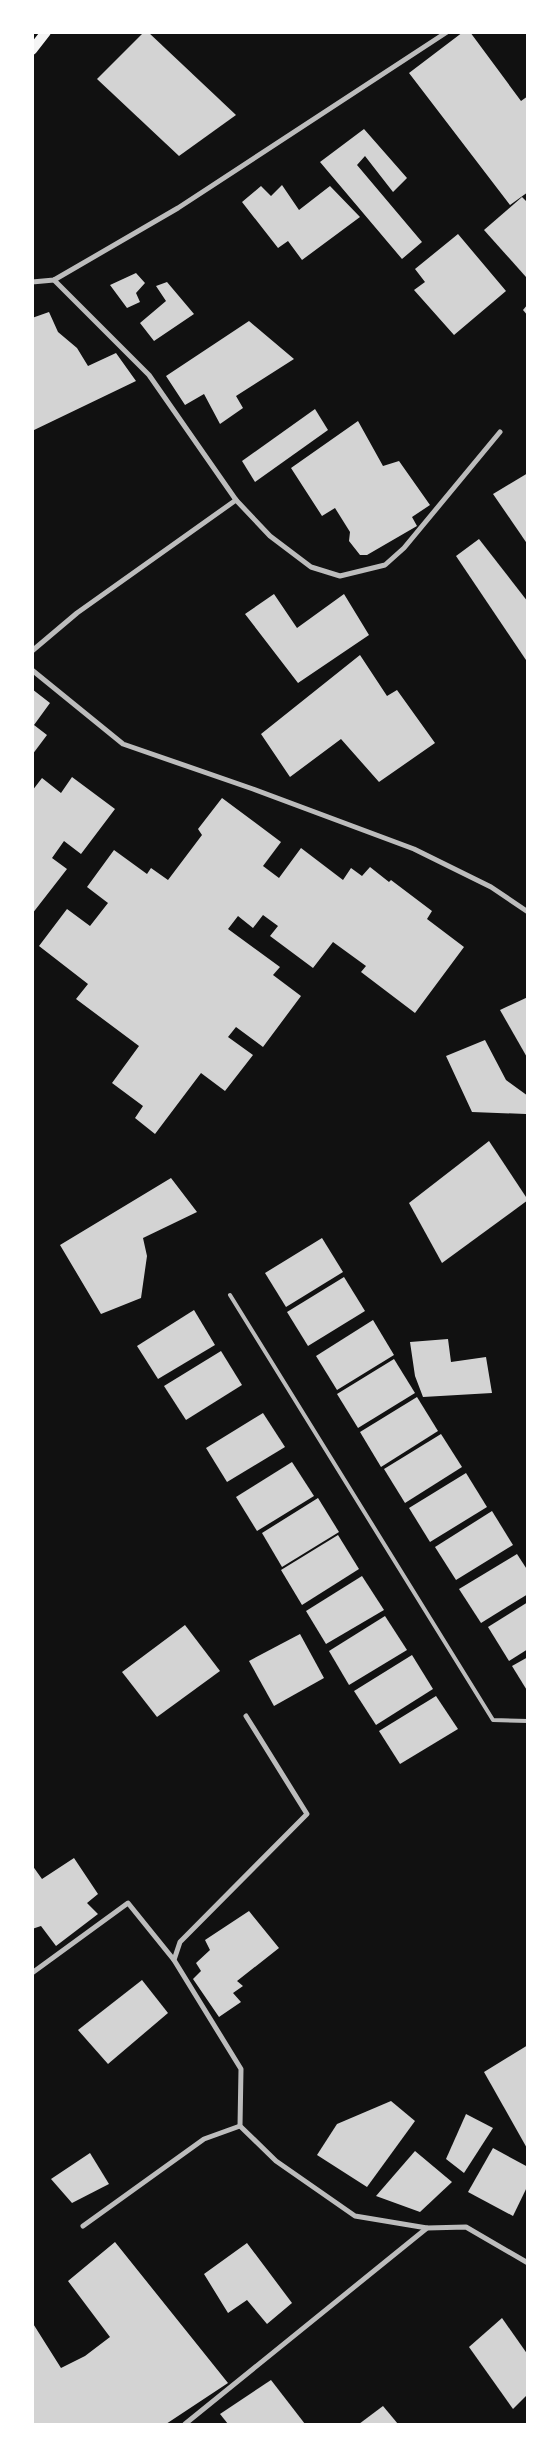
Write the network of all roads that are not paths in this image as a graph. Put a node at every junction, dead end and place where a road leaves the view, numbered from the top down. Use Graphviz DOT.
graph roads {
  1 [pos="46,32"];
  2 [pos="447,32"];
  3 [pos="32,50"];
  4 [pos="54,280"];
  5 [pos="32,282"];
  6 [pos="500,432"];
  7 [pos="236,500"];
  8 [pos="32,651"];
  9 [pos="32,670"];
  10 [pos="528,912"];
  11 [pos="230,1295"];
  12 [pos="246,1716"];
  13 [pos="528,1721"];
  14 [pos="174,1960"];
  15 [pos="32,1973"];
  16 [pos="240,2126"];
  17 [pos="83,2226"];
  18 [pos="426,2228"];
  19 [pos="528,2263"];
  20 [pos="185,2424"];
  1 -- 3 [label="main road"];
  2 -- 4 [label="street"];
  4 -- 5 [label="street"];
  4 -- 7 [label="street"];
  6 -- 7 [label="street"];
  7 -- 8 [label="street"];
  9 -- 10 [label="street"];
  11 -- 13 [label="lane"];
  12 -- 14 [label="street"];
  14 -- 15 [label="street"];
  14 -- 16 [label="street"];
  16 -- 17 [label="street"];
  16 -- 18 [label="street"];
  18 -- 19 [label="street"];
  18 -- 20 [label="street"];
}
